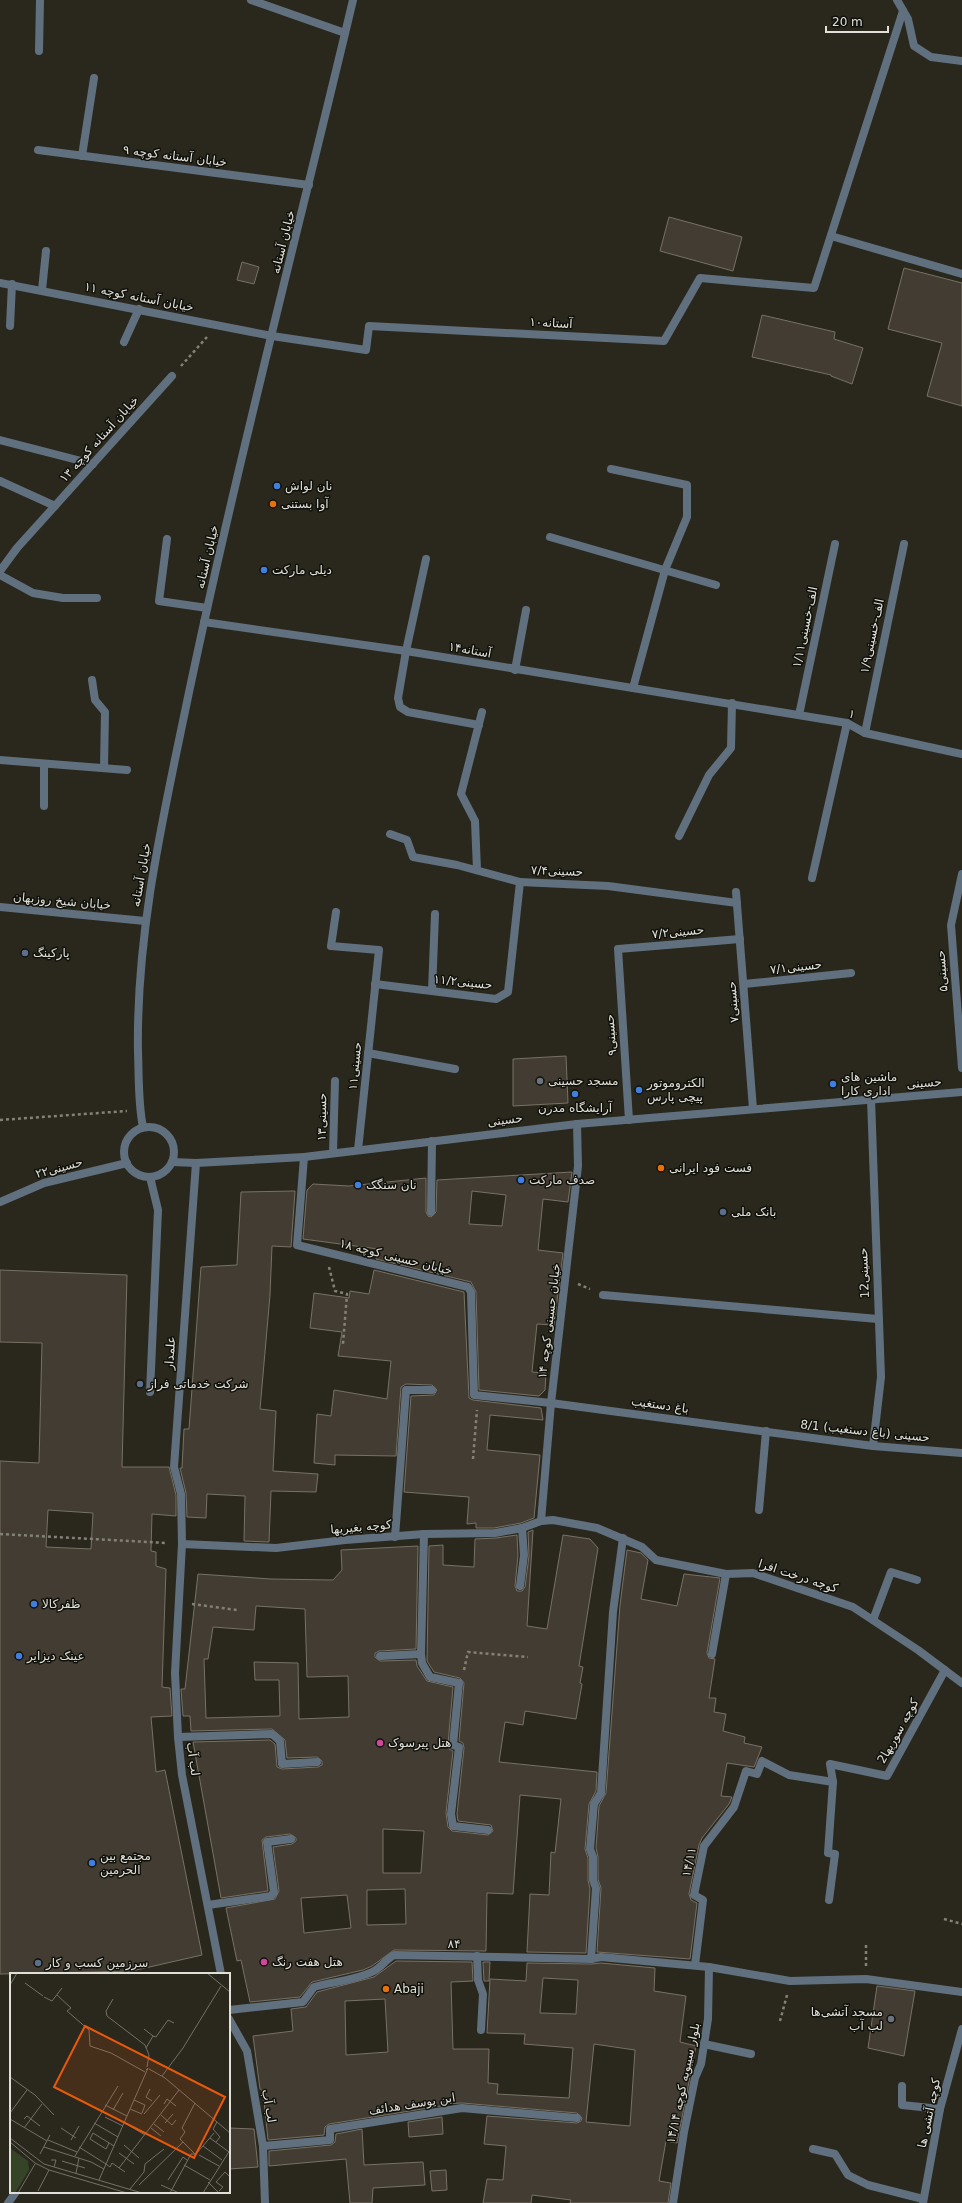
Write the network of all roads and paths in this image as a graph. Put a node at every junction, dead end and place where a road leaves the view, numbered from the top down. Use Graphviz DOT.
graph roads {
  1 [pos="40,0"];
  2 [pos="251,0"];
  3 [pos="353,0"];
  4 [pos="897,0"];
  5 [pos="903,10"];
  6 [pos="346,33"];
  7 [pos="39,52"];
  8 [pos="962,61"];
  9 [pos="94,78"];
  10 [pos="38,150"];
  11 [pos="82,156"];
  12 [pos="309,185"];
  13 [pos="831,236"];
  14 [pos="46,251"];
  15 [pos="962,274"];
  16 [pos="0,283"];
  17 [pos="12,284"];
  18 [pos="42,290"];
  19 [pos="139,310"];
  20 [pos="218,325"];
  21 [pos="10,326"];
  22 [pos="272,336"];
  23 [pos="124,342"];
  24 [pos="172,376"];
  25 [pos="0,440"];
  26 [pos="93,464"];
  27 [pos="611,469"];
  28 [pos="0,481"];
  29 [pos="55,506"];
  30 [pos="550,538"];
  31 [pos="167,539"];
  32 [pos="836,544"];
  33 [pos="904,544"];
  34 [pos="426,559"];
  35 [pos="665,570"];
  36 [pos="0,571"];
  37 [pos="0,575"];
  38 [pos="716,585"];
  39 [pos="97,598"];
  40 [pos="207,608"];
  41 [pos="526,610"];
  42 [pos="204,622"];
  43 [pos="406,651"];
  44 [pos="515,670"];
  45 [pos="92,680"];
  46 [pos="633,688"];
  47 [pos="732,703"];
  48 [pos="482,712"];
  49 [pos="799,715"];
  50 [pos="847,723"];
  51 [pos="479,725"];
  52 [pos="865,733"];
  53 [pos="962,754"];
  54 [pos="0,760"];
  55 [pos="44,764"];
  56 [pos="104,768"];
  57 [pos="127,770"];
  58 [pos="44,806"];
  59 [pos="390,834"];
  60 [pos="679,836"];
  61 [pos="477,870"];
  62 [pos="962,874"];
  63 [pos="812,878"];
  64 [pos="520,882"];
  65 [pos="736,892"];
  66 [pos="737,903"];
  67 [pos="0,907"];
  68 [pos="336,912"];
  69 [pos="435,914"];
  70 [pos="145,921"];
  71 [pos="740,940"];
  72 [pos="618,949"];
  73 [pos="851,973"];
  74 [pos="375,984"];
  75 [pos="744,984"];
  76 [pos="432,991"];
  77 [pos="368,1052"];
  78 [pos="962,1068"];
  79 [pos="455,1069"];
  80 [pos="335,1081"];
  81 [pos="962,1092"];
  82 [pos="871,1099"];
  83 [pos="140,1110"];
  84 [pos="753,1110"];
  85 [pos="0,1120"];
  86 [pos="628,1120"];
  87 [pos="577,1124"];
  88 [pos="143,1127"];
  89 [pos="432,1141"];
  90 [pos="358,1150"];
  91 [pos="333,1153"];
  92 [pos="304,1156"];
  93 [pos="172,1162"];
  94 [pos="127,1163"];
  95 [pos="196,1163"];
  96 [pos="150,1177"];
  97 [pos="0,1202"];
  98 [pos="431,1212"];
  99 [pos="325,1252"];
  100 [pos="566,1280"];
  101 [pos="603,1294"];
  102 [pos="878,1319"];
  103 [pos="343,1344"];
  104 [pos="432,1390"];
  105 [pos="150,1392"];
  106 [pos="476,1395"];
  107 [pos="550,1402"];
  108 [pos="766,1431"];
  109 [pos="873,1446"];
  110 [pos="962,1452"];
  111 [pos="473,1459"];
  112 [pos="759,1510"];
  113 [pos="541,1521"];
  114 [pos="522,1528"];
  115 [pos="0,1534"];
  116 [pos="424,1534"];
  117 [pos="395,1537"];
  118 [pos="623,1538"];
  119 [pos="182,1544"];
  120 [pos="726,1574"];
  121 [pos="917,1580"];
  122 [pos="520,1586"];
  123 [pos="178,1602"];
  124 [pos="237,1610"];
  125 [pos="873,1620"];
  126 [pos="421,1654"];
  127 [pos="712,1654"];
  128 [pos="380,1656"];
  129 [pos="528,1656"];
  130 [pos="945,1670"];
  131 [pos="459,1683"];
  132 [pos="962,1683"];
  133 [pos="178,1737"];
  134 [pos="317,1762"];
  135 [pos="833,1782"];
  136 [pos="488,1830"];
  137 [pos="292,1839"];
  138 [pos="829,1900"];
  139 [pos="208,1905"];
  140 [pos="944,1919"];
  141 [pos="962,1924"];
  142 [pos="866,1945"];
  143 [pos="478,1956"];
  144 [pos="590,1959"];
  145 [pos="696,1965"];
  146 [pos="709,1967"];
  147 [pos="221,1973"];
  148 [pos="866,1979"];
  149 [pos="790,1981"];
  150 [pos="962,1992"];
  151 [pos="230,2010"];
  152 [pos="230,2021"];
  153 [pos="780,2021"];
  154 [pos="962,2029"];
  155 [pos="481,2030"];
  156 [pos="704,2044"];
  157 [pos="751,2054"];
  158 [pos="902,2086"];
  159 [pos="940,2109"];
  160 [pos="577,2118"];
  161 [pos="263,2146"];
  162 [pos="813,2150"];
  163 [pos="15,2193"];
  164 [pos="923,2201"];
  165 [pos="8,2203"];
  166 [pos="265,2203"];
  167 [pos="673,2203"];
  1 -- 7 [label="street"];
  2 -- 6 [label="street"];
  3 -- 6 [label="street, خیابان آستانه"];
  4 -- 5 [label="street"];
  5 -- 8 [label="street"];
  5 -- 13 [label="street"];
  6 -- 12 [label="street, خیابان آستانه"];
  9 -- 11 [label="street"];
  10 -- 11 [label="street, خیابان آستانه کوچه ۹"];
  11 -- 12 [label="street, خیابان آستانه کوچه ۹"];
  12 -- 22 [label="street, خیابان آستانه"];
  13 -- 15 [label="street"];
  13 -- 22 [label="street, آستانه۱۰"];
  14 -- 18 [label="street"];
  16 -- 17 [label="street, خیابان آستانه کوچه ۱۱"];
  17 -- 18 [label="street, خیابان آستانه کوچه ۱۱"];
  17 -- 21 [label="street"];
  18 -- 19 [label="street, خیابان آستانه کوچه ۱۱"];
  19 -- 20 [label="street, خیابان آستانه کوچه ۱۱"];
  19 -- 23 [label="street"];
  20 -- 22 [label="street, خیابان آستانه کوچه ۱۱"];
  20 -- 24 [label="path"];
  22 -- 40 [label="street, خیابان آستانه"];
  24 -- 26 [label="street, خیابان آستانه کوچه ۱۳"];
  25 -- 26 [label="street"];
  26 -- 29 [label="street, خیابان آستانه کوچه ۱۳"];
  27 -- 35 [label="street"];
  28 -- 29 [label="street"];
  29 -- 36 [label="street, خیابان آستانه کوچه ۱۳"];
  30 -- 35 [label="street"];
  31 -- 40 [label="street"];
  32 -- 49 [label="street, الف-خسینی۱/۱۱"];
  33 -- 52 [label="street, الف-خسینی۱/۹"];
  34 -- 43 [label="street"];
  35 -- 38 [label="street"];
  35 -- 46 [label="street"];
  37 -- 39 [label="street"];
  40 -- 42 [label="street, خیابان آستانه"];
  41 -- 44 [label="street"];
  42 -- 43 [label="street, آستانه۱۴"];
  42 -- 70 [label="street, خیابان آستانه"];
  43 -- 44 [label="street, آستانه۱۴"];
  43 -- 51 [label="street"];
  44 -- 46 [label="street, آستانه۱۴"];
  45 -- 56 [label="street"];
  46 -- 47 [label="street, آستانه۱۴"];
  47 -- 49 [label="street, ۱"];
  47 -- 60 [label="street"];
  48 -- 51 [label="street"];
  49 -- 50 [label="street, ۱"];
  50 -- 52 [label="street, ۱"];
  50 -- 63 [label="street"];
  51 -- 61 [label="street"];
  52 -- 53 [label="street, ۱"];
  54 -- 55 [label="street"];
  55 -- 56 [label="street"];
  55 -- 58 [label="street"];
  56 -- 57 [label="street"];
  59 -- 61 [label="street, حسینی۷/۴"];
  61 -- 64 [label="street, حسینی۷/۴"];
  62 -- 78 [label="street, حسینی۵"];
  64 -- 66 [label="street, حسینی۷/۴"];
  64 -- 76 [label="street, حسینی۱۱/۲"];
  65 -- 66 [label="street, حسینی۷"];
  66 -- 71 [label="street, حسینی۷"];
  67 -- 70 [label="street, خیابان شیخ روزبهان"];
  68 -- 74 [label="street, حسینی۱۱"];
  69 -- 76 [label="street"];
  70 -- 83 [label="street, خیابان آستانه"];
  71 -- 72 [label="street, حسینی۷/۲"];
  71 -- 75 [label="street, حسینی۷"];
  72 -- 86 [label="street, حسینی۹"];
  73 -- 75 [label="street, حسینی۷/۱"];
  74 -- 76 [label="street, حسینی۱۱/۲"];
  74 -- 77 [label="street, حسینی۱۱"];
  75 -- 84 [label="street, حسینی۷"];
  77 -- 79 [label="street"];
  77 -- 90 [label="street, حسینی۱۱"];
  80 -- 91 [label="street, حسینی۱۳"];
  81 -- 82 [label="street, حسینی"];
  82 -- 84 [label="street, حسینی"];
  82 -- 102 [label="street, حسینی12"];
  83 -- 85 [label="path"];
  83 -- 88 [label="street, خیابان آستانه"];
  84 -- 86 [label="street, حسینی"];
  86 -- 87 [label="street, حسینی"];
  87 -- 89 [label="street, حسینی"];
  87 -- 100 [label="street, خیابان حسینی کوچه ۱۴"];
  88 -- 93 [label="street"];
  88 -- 94 [label="street"];
  89 -- 90 [label="street, حسینی"];
  89 -- 98 [label="street"];
  90 -- 91 [label="street, حسینی"];
  91 -- 92 [label="street, حسینی"];
  92 -- 95 [label="street, حسینی"];
  92 -- 99 [label="street, خیابان حسینی کوچه ۱۸"];
  93 -- 95 [label="street, حسینی"];
  93 -- 96 [label="street"];
  94 -- 96 [label="street"];
  94 -- 97 [label="street, حسینی۲۲"];
  95 -- 119 [label="street, علمدار"];
  96 -- 105 [label="street"];
  99 -- 103 [label="path"];
  99 -- 106 [label="street, خیابان حسینی کوچه ۱۸"];
  100 -- 101 [label="path"];
  100 -- 107 [label="street, خیابان حسینی کوچه ۱۴"];
  101 -- 102 [label="street"];
  102 -- 109 [label="street, حسینی12"];
  104 -- 117 [label="street"];
  106 -- 107 [label="street, باغ دستغیب"];
  106 -- 111 [label="path"];
  107 -- 108 [label="street, باغ دستغیب"];
  107 -- 113 [label="street, خیابان حسینی کوچه ۱۴"];
  108 -- 109 [label="street, 8/1 حسینی (باغ دستغیب)"];
  108 -- 112 [label="street"];
  109 -- 110 [label="street, 8/1 حسینی (باغ دستغیب)"];
  113 -- 114 [label="street, کوچه بغیریها"];
  113 -- 118 [label="street, کوچه درخت افرا"];
  114 -- 116 [label="street, کوچه بغیریها"];
  114 -- 122 [label="street"];
  115 -- 119 [label="path"];
  116 -- 117 [label="street, کوچه بغیریها"];
  116 -- 126 [label="street"];
  117 -- 119 [label="street, کوچه بغیریها"];
  118 -- 120 [label="street, کوچه درخت افرا"];
  118 -- 144 [label="street"];
  119 -- 123 [label="street, لب آب"];
  120 -- 125 [label="street, کوچه درخت افرا"];
  120 -- 127 [label="street"];
  121 -- 125 [label="street"];
  123 -- 124 [label="path"];
  123 -- 133 [label="street, لب آب"];
  125 -- 130 [label="street, کوچه درخت افرا"];
  126 -- 128 [label="street"];
  126 -- 131 [label="street"];
  129 -- 131 [label="path"];
  130 -- 132 [label="street, کوچه درخت افرا"];
  130 -- 135 [label="street, کوچه سوریها2"];
  131 -- 136 [label="street"];
  133 -- 134 [label="street"];
  133 -- 139 [label="street, لب آب"];
  135 -- 138 [label="street"];
  135 -- 145 [label="street, ۱۴/۱۱"];
  137 -- 139 [label="street"];
  139 -- 147 [label="street, لب آب"];
  140 -- 141 [label="path"];
  142 -- 148 [label="path"];
  143 -- 144 [label="street, ۸۴"];
  143 -- 151 [label="street, ۸۴"];
  143 -- 155 [label="street"];
  144 -- 145 [label="street, ۸۴"];
  145 -- 146 [label="street, ۸۴"];
  146 -- 149 [label="street, ۸۴"];
  146 -- 156 [label="street, بلوار سیبویه کوچه ۱۴/۱۴"];
  148 -- 149 [label="street, ۸۴"];
  148 -- 150 [label="street, ۸۴"];
  149 -- 153 [label="path"];
  152 -- 161 [label="street, لب آب"];
  154 -- 159 [label="street, کوچه آتشی ها"];
  156 -- 157 [label="street"];
  156 -- 167 [label="street, بلوار سیبویه کوچه ۱۴/۱۴"];
  158 -- 159 [label="street"];
  159 -- 164 [label="street, کوچه آتشی ها"];
  160 -- 161 [label="street, ابن یوسف هدائف"];
  161 -- 166 [label="street, لب آب"];
  162 -- 164 [label="street"];
  163 -- 165 [label="street"];
}
